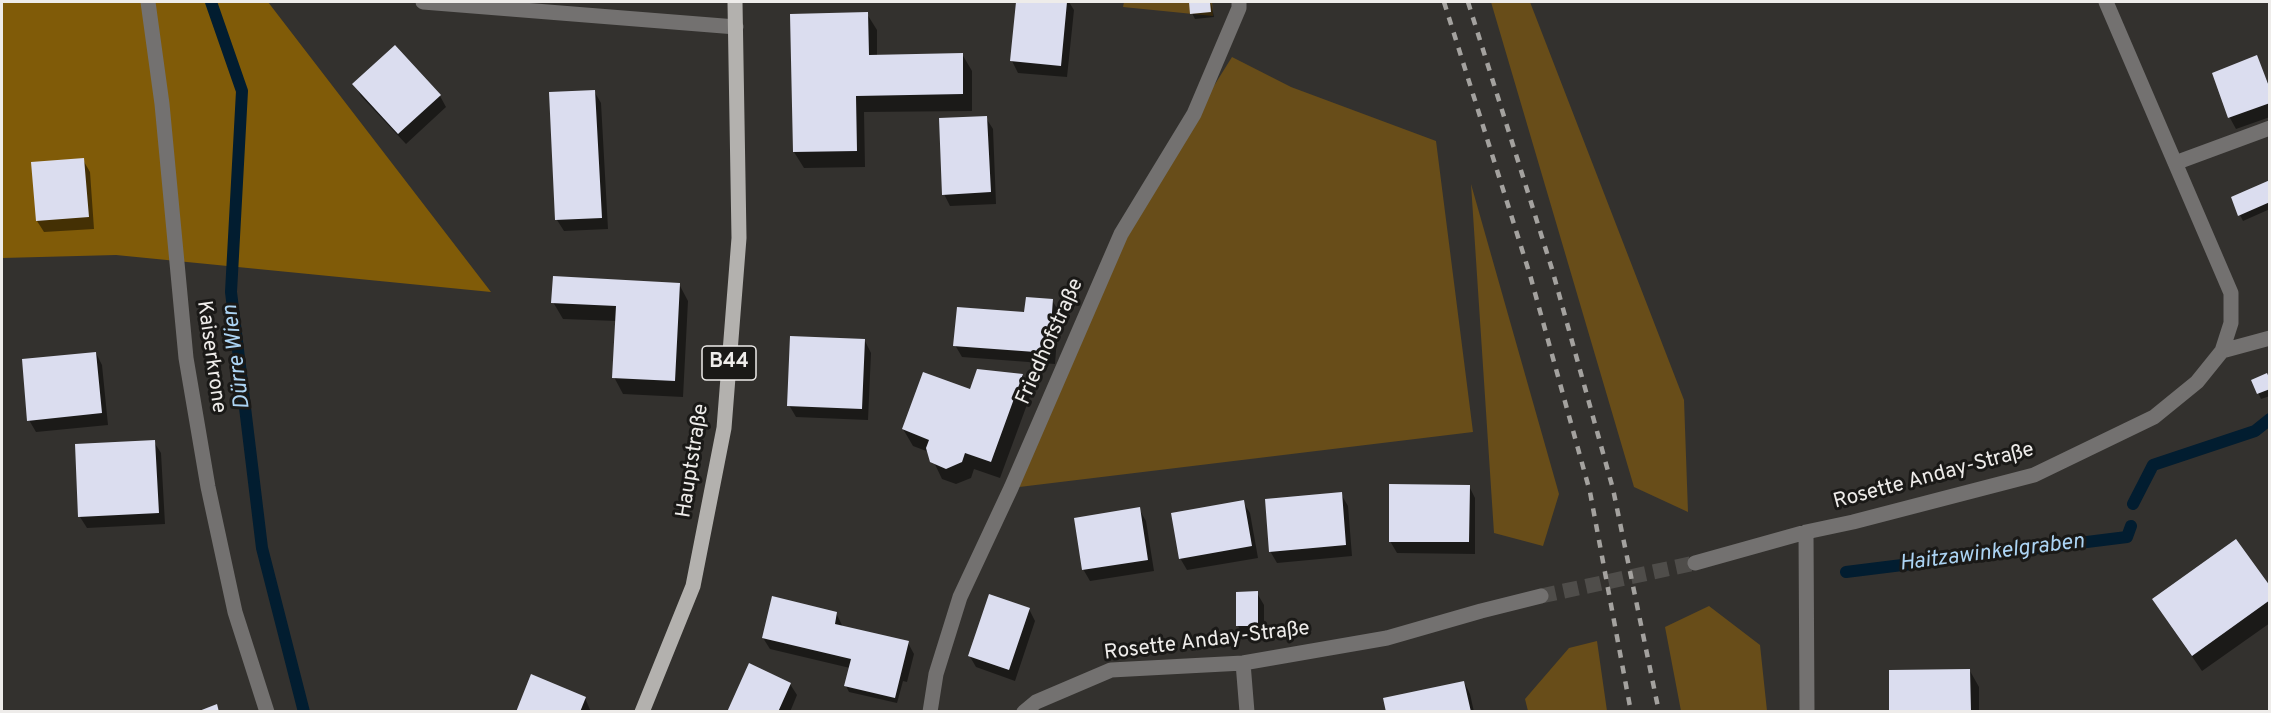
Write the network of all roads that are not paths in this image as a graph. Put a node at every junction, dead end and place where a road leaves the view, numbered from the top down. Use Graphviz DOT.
graph roads {
  1 [pos="148,2"];
  2 [pos="423,2"];
  3 [pos="735,2"];
  4 [pos="1239,2"];
  5 [pos="2106,2"];
  6 [pos="736,27"];
  7 [pos="2270,128"];
  8 [pos="2175,163"];
  9 [pos="2270,338"];
  10 [pos="2222,351"];
  11 [pos="1806,532"];
  12 [pos="1695,563"];
  13 [pos="1541,596"];
  14 [pos="1243,663"];
  15 [pos="267,711"];
  16 [pos="642,711"];
  17 [pos="930,711"];
  18 [pos="1024,711"];
  19 [pos="1247,711"];
  20 [pos="1807,711"];
  1 -- 15 [label="street, Kaiserkrone"];
  2 -- 6 [label="street"];
  3 -- 6 [label="main road, Hauptstraße / B44"];
  4 -- 17 [label="street, Friedhofstraße"];
  5 -- 8 [label="street, Rosette Anday-Straße"];
  6 -- 16 [label="main road, Hauptstraße / B44"];
  7 -- 8 [label="street"];
  8 -- 10 [label="street, Rosette Anday-Straße"];
  9 -- 10 [label="street"];
  10 -- 11 [label="street, Rosette Anday-Straße"];
  11 -- 12 [label="street, Rosette Anday-Straße"];
  11 -- 20 [label="street"];
  13 -- 14 [label="street, Rosette Anday-Straße"];
  14 -- 18 [label="street, Rosette Anday-Straße"];
  14 -- 19 [label="street"];
}
